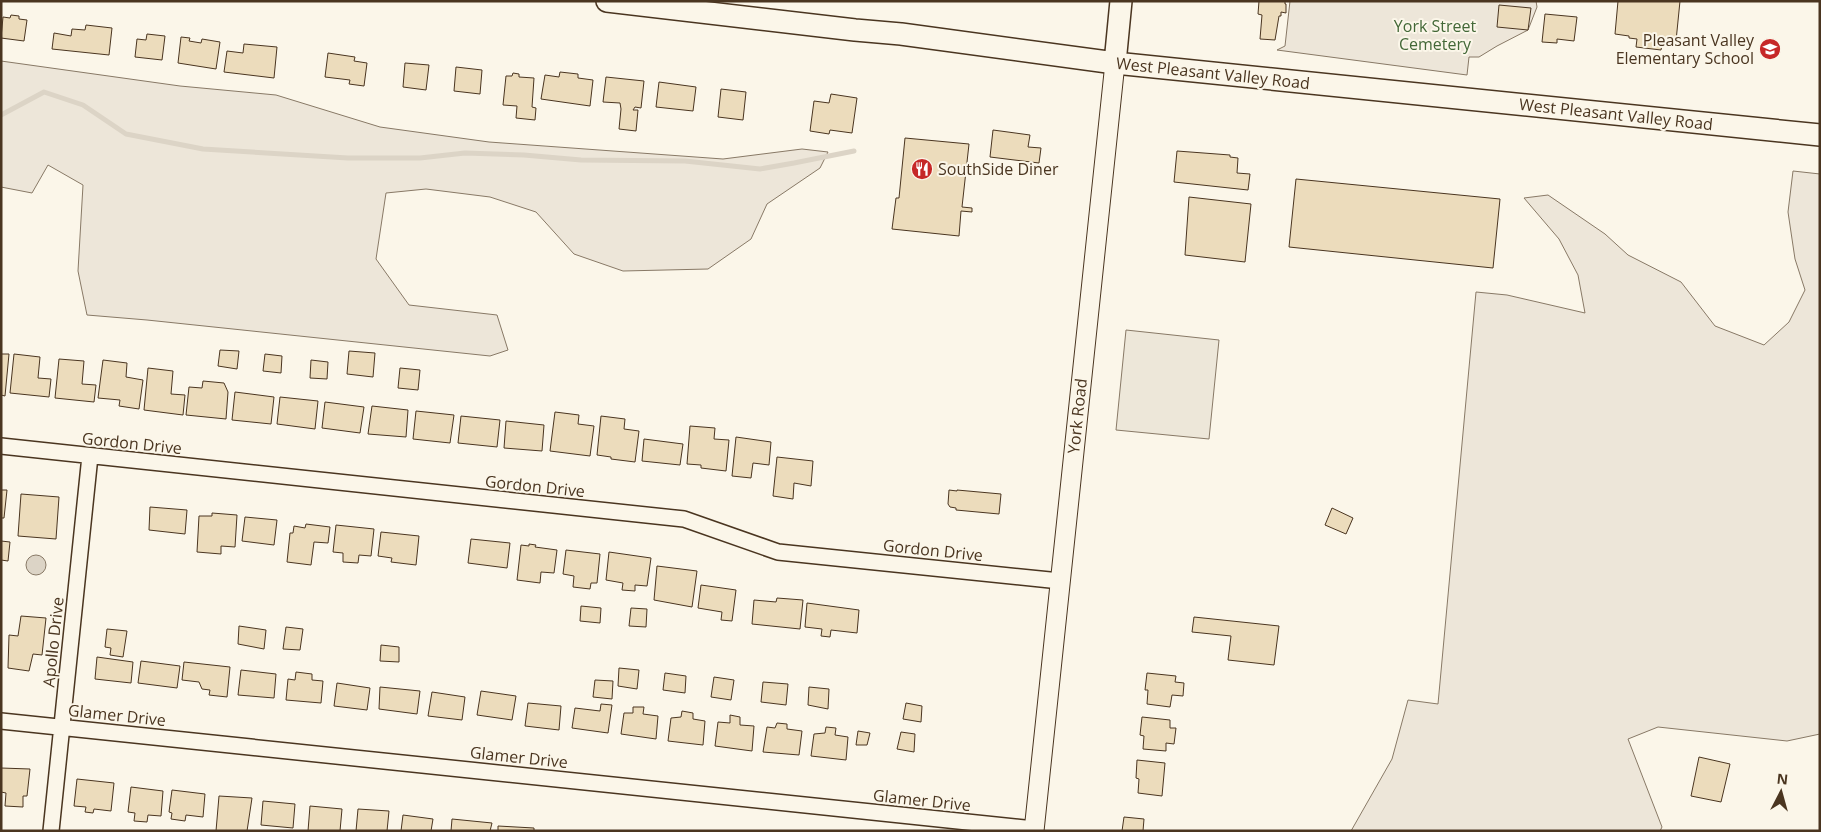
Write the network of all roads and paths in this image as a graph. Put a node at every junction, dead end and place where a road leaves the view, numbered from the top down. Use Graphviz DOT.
graph roads {
  1 [pos="607,1"];
  2 [pos="1122,1"];
  3 [pos="1114,63"];
  4 [pos="1820,135"];
  5 [pos="1,446"];
  6 [pos="90,456"];
  7 [pos="1060,581"];
  8 [pos="1,720"];
  9 [pos="62,727"];
  10 [pos="1034,830"];
  11 [pos="51,831"];
  1 -- 3 [label="main road, West Pleasant Valley Road"];
  2 -- 3 [label="main road, York Road"];
  3 -- 4 [label="main road, West Pleasant Valley Road"];
  3 -- 7 [label="street, York Road"];
  5 -- 6 [label="street, Gordon Drive"];
  6 -- 7 [label="street, Gordon Drive"];
  6 -- 9 [label="street, Apollo Drive"];
  7 -- 10 [label="street, York Road"];
  8 -- 9 [label="street, Glamer Drive"];
  9 -- 10 [label="street, Glamer Drive"];
  9 -- 11 [label="street, Apollo Drive"];
}
